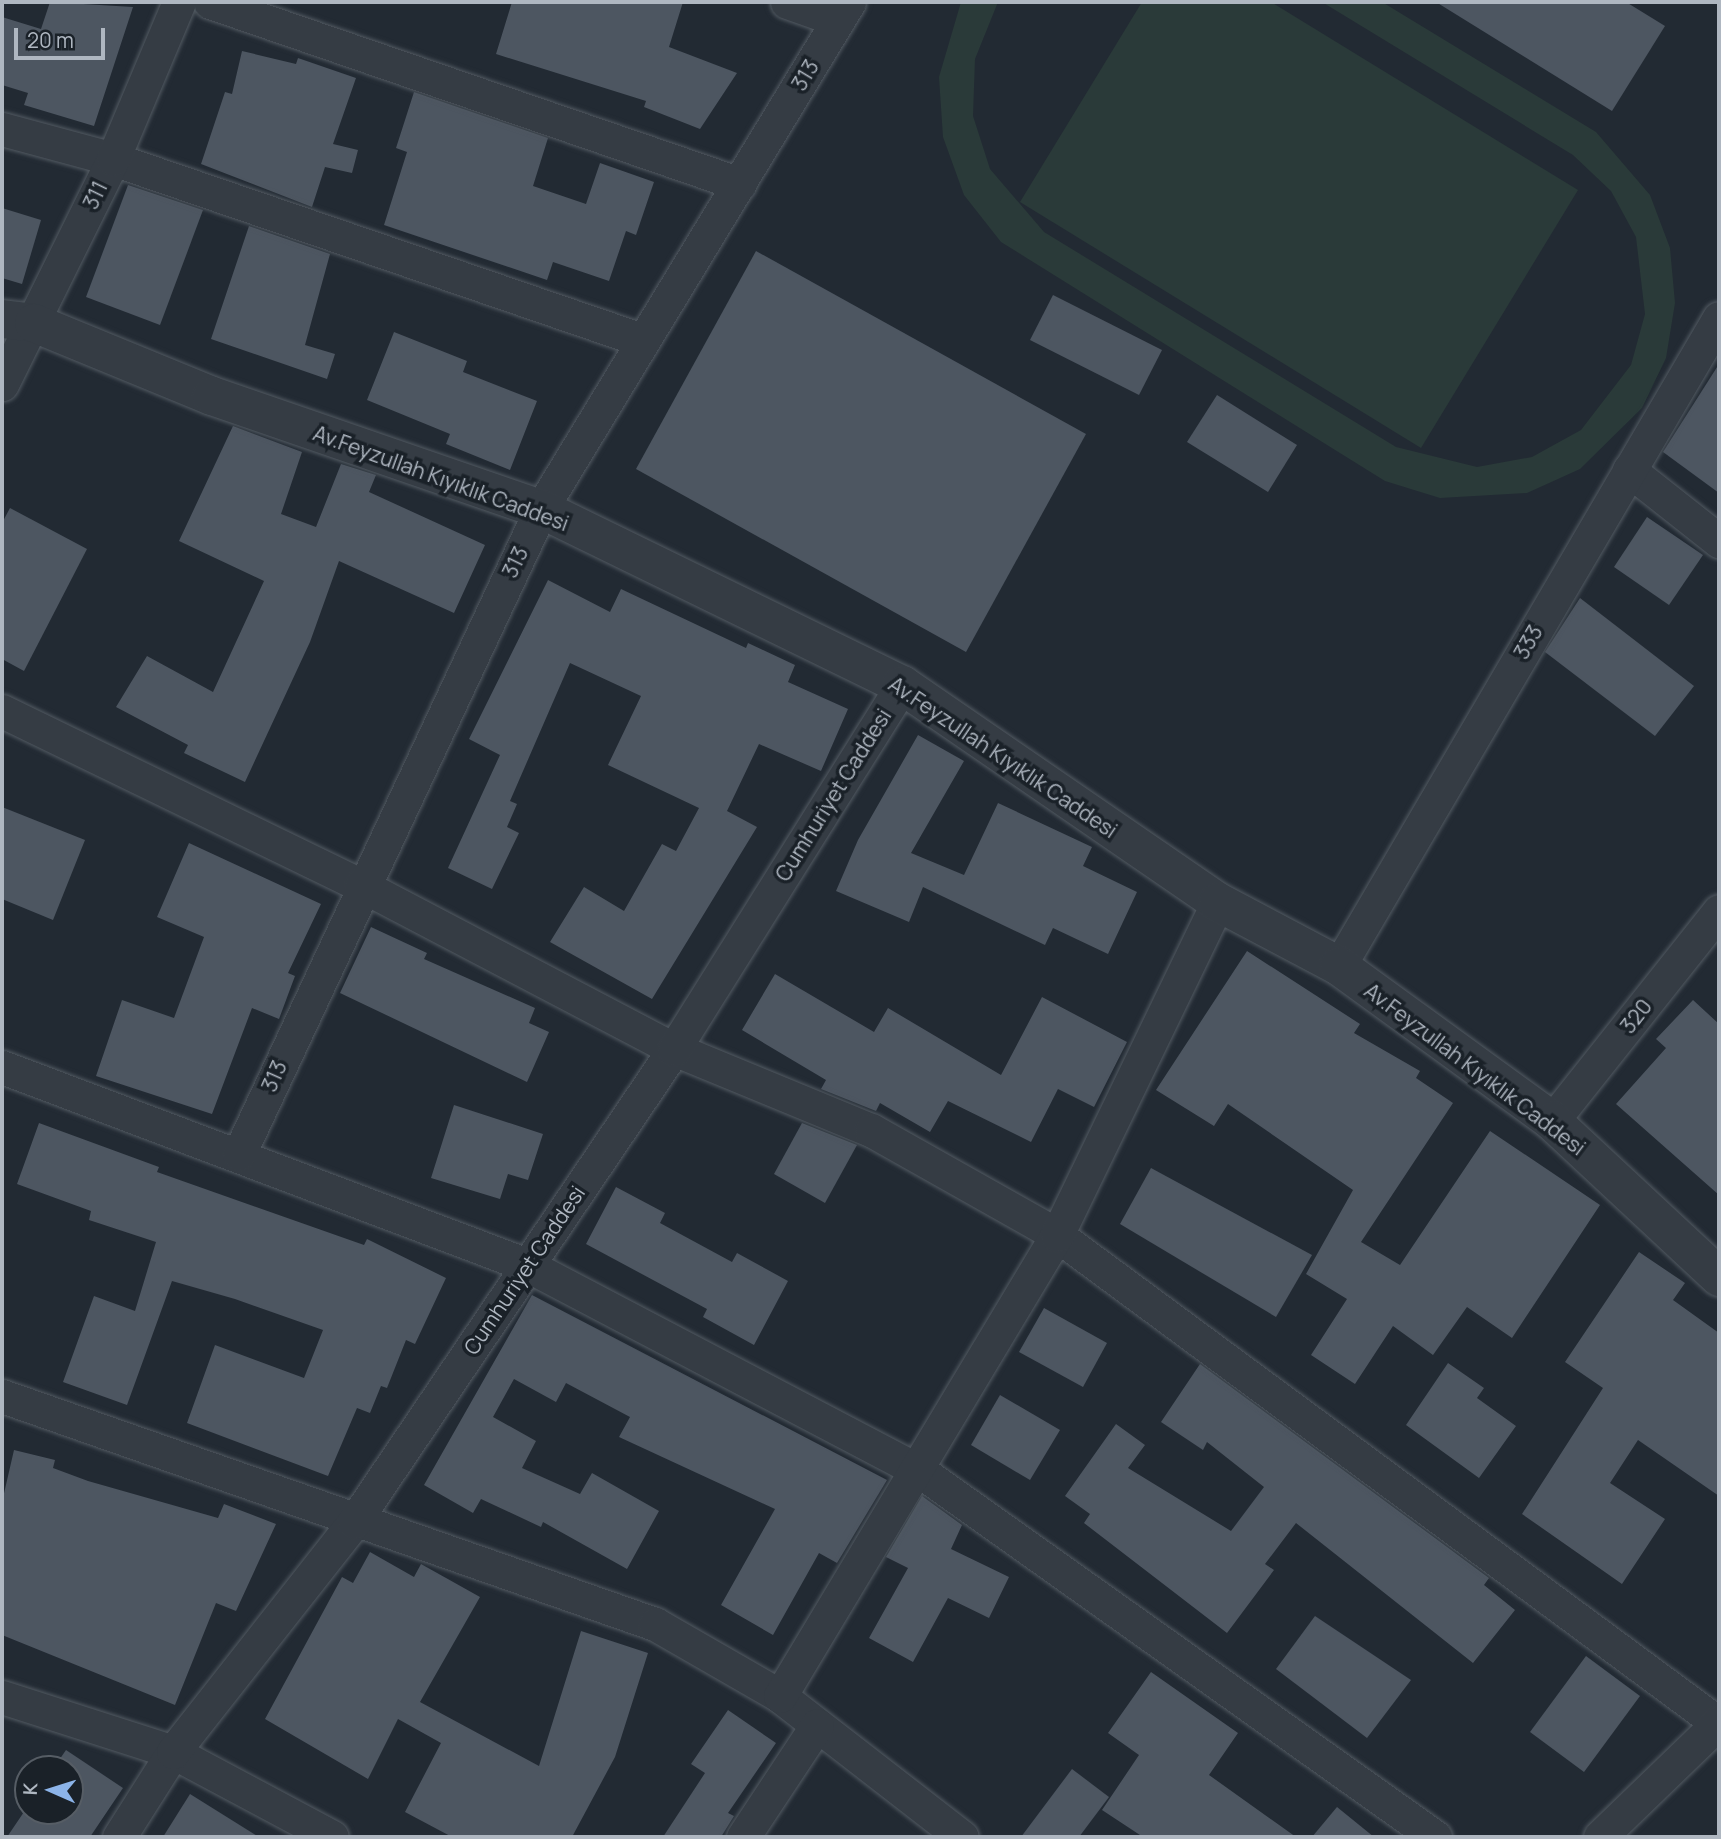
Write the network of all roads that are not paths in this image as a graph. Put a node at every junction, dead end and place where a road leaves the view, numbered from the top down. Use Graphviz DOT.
graph roads {
  1 [pos="178,2"];
  2 [pos="210,2"];
  3 [pos="787,2"];
  4 [pos="843,11"];
  5 [pos="2,129"];
  6 [pos="113,159"];
  7 [pos="740,184"];
  8 [pos="1719,318"];
  9 [pos="18,321"];
  10 [pos="639,339"];
  11 [pos="2,384"];
  12 [pos="1629,470"];
  13 [pos="541,509"];
  14 [pos="1719,541"];
  15 [pos="902,685"];
  16 [pos="2,711"];
  17 [pos="361,885"];
  18 [pos="1218,902"];
  19 [pos="1719,911"];
  20 [pos="1339,966"];
  21 [pos="674,1049"];
  22 [pos="2,1067"];
  23 [pos="1552,1121"];
  24 [pos="239,1154"];
  25 [pos="1057,1235"];
  26 [pos="527,1265"];
  27 [pos="1719,1277"];
  28 [pos="2,1396"];
  29 [pos="920,1471"];
  30 [pos="354,1521"];
  31 [pos="780,1696"];
  32 [pos="2,1697"];
  33 [pos="1719,1723"];
  34 [pos="817,1725"];
  35 [pos="173,1752"];
  36 [pos="118,1837"];
  37 [pos="332,1837"];
  38 [pos="743,1837"];
  39 [pos="962,1837"];
  40 [pos="1435,1837"];
  41 [pos="1600,1837"];
  1 -- 6 [label="street, 311"];
  2 -- 7 [label="street"];
  3 -- 4 [label="street"];
  4 -- 7 [label="street, 313"];
  5 -- 6 [label="street"];
  6 -- 9 [label="street, 311"];
  6 -- 10 [label="street"];
  7 -- 10 [label="street, 313"];
  8 -- 12 [label="street, 333"];
  9 -- 11 [label="street, 311"];
  9 -- 13 [label="street, Av.Feyzullah Kıyıklık Caddesi"];
  10 -- 13 [label="street, 313"];
  12 -- 14 [label="street"];
  12 -- 20 [label="street, 333"];
  13 -- 15 [label="street, Av.Feyzullah Kıyıklık Caddesi"];
  13 -- 17 [label="street, 313"];
  15 -- 18 [label="street, Av.Feyzullah Kıyıklık Caddesi"];
  15 -- 21 [label="street, Cumhuriyet Caddesi"];
  16 -- 17 [label="street"];
  17 -- 21 [label="street"];
  17 -- 24 [label="street, 313"];
  18 -- 20 [label="street, Av.Feyzullah Kıyıklık Caddesi"];
  18 -- 25 [label="street"];
  19 -- 23 [label="street, 320"];
  20 -- 23 [label="street, Av.Feyzullah Kıyıklık Caddesi"];
  21 -- 25 [label="street"];
  21 -- 26 [label="street, Cumhuriyet Caddesi"];
  22 -- 24 [label="street"];
  23 -- 27 [label="street, Av.Feyzullah Kıyıklık Caddesi"];
  24 -- 26 [label="street"];
  25 -- 29 [label="street"];
  25 -- 33 [label="street"];
  26 -- 29 [label="street"];
  26 -- 30 [label="street, Cumhuriyet Caddesi"];
  28 -- 30 [label="street"];
  29 -- 31 [label="street"];
  29 -- 40 [label="street"];
  30 -- 31 [label="street"];
  30 -- 35 [label="street, Cumhuriyet Caddesi"];
  31 -- 34 [label="street"];
  32 -- 35 [label="street"];
  33 -- 41 [label="street"];
  34 -- 38 [label="street"];
  34 -- 39 [label="street"];
  35 -- 36 [label="street, Cumhuriyet Caddesi"];
  35 -- 37 [label="street"];
}
